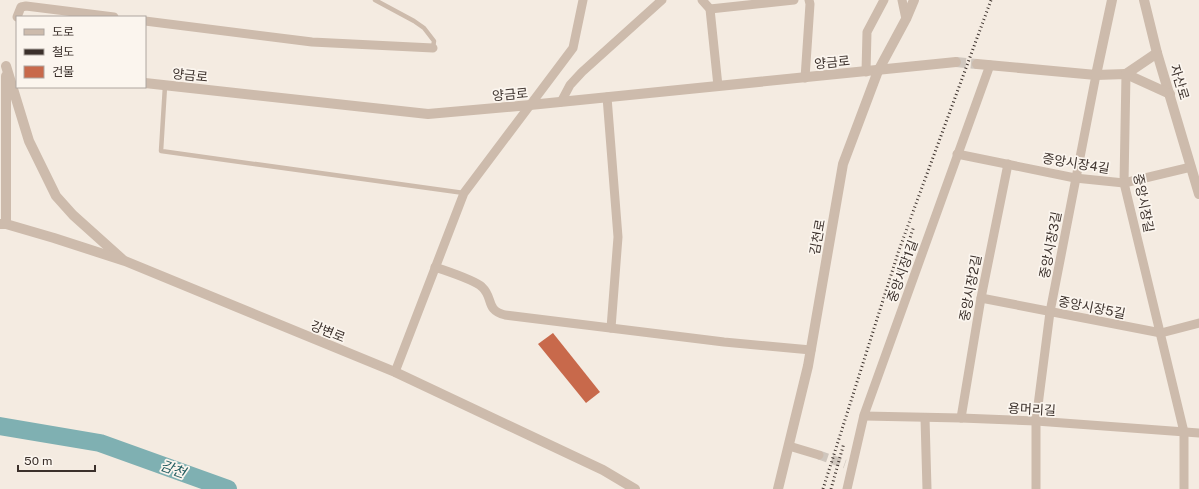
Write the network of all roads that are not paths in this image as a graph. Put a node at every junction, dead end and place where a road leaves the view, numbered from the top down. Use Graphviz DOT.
graph roads {
  1 [pos="375,0"];
  2 [pos="583,0"];
  3 [pos="662,0"];
  4 [pos="702,0"];
  5 [pos="794,0"];
  6 [pos="884,0"];
  7 [pos="902,0"];
  8 [pos="914,0"];
  9 [pos="1112,0"];
  10 [pos="1144,0"];
  11 [pos="807,2"];
  12 [pos="710,10"];
  13 [pos="17,16"];
  14 [pos="106,16"];
  15 [pos="906,19"];
  16 [pos="146,21"];
  17 [pos="433,48"];
  18 [pos="1158,53"];
  19 [pos="956,62"];
  20 [pos="977,64"];
  21 [pos="990,65"];
  22 [pos="3,66"];
  23 [pos="16,68"];
  24 [pos="878,71"];
  25 [pos="866,72"];
  26 [pos="1126,74"];
  27 [pos="1096,75"];
  28 [pos="805,78"];
  29 [pos="146,83"];
  30 [pos="166,86"];
  31 [pos="718,86"];
  32 [pos="1170,94"];
  33 [pos="607,97"];
  34 [pos="561,102"];
  35 [pos="530,105"];
  36 [pos="957,154"];
  37 [pos="1008,164"];
  38 [pos="1191,167"];
  39 [pos="1075,178"];
  40 [pos="1124,183"];
  41 [pos="464,193"];
  42 [pos="1199,194"];
  43 [pos="3,224"];
  44 [pos="125,261"];
  45 [pos="435,267"];
  46 [pos="981,298"];
  47 [pos="1050,312"];
  48 [pos="1199,323"];
  49 [pos="611,328"];
  50 [pos="1161,333"];
  51 [pos="811,350"];
  52 [pos="395,372"];
  53 [pos="864,416"];
  54 [pos="925,418"];
  55 [pos="961,418"];
  56 [pos="1036,422"];
  57 [pos="1184,432"];
  58 [pos="1199,433"];
  59 [pos="788,446"];
  60 [pos="819,455"];
  61 [pos="635,489"];
  62 [pos="778,489"];
  63 [pos="847,489"];
  64 [pos="927,489"];
  65 [pos="1036,489"];
  66 [pos="1184,489"];
  1 -- 17 [label="lane"];
  2 -- 35 [label="street"];
  3 -- 34 [label="street"];
  4 -- 12 [label="street"];
  5 -- 12 [label="street"];
  6 -- 25 [label="street"];
  7 -- 15 [label="street"];
  8 -- 15 [label="street, 김천로"];
  9 -- 27 [label="street"];
  10 -- 18 [label="street, 자산로"];
  11 -- 28 [label="street"];
  12 -- 31 [label="street"];
  13 -- 14 [label="street"];
  15 -- 24 [label="street, 김천로"];
  16 -- 17 [label="street"];
  18 -- 26 [label="street"];
  18 -- 32 [label="street, 자산로"];
  19 -- 24 [label="street"];
  20 -- 21 [label="street"];
  21 -- 27 [label="street"];
  21 -- 36 [label="street, 중앙시장1길"];
  22 -- 23 [label="street"];
  22 -- 43 [label="street"];
  22 -- 44 [label="street"];
  24 -- 25 [label="street, 양금로"];
  24 -- 51 [label="street, 김천로"];
  25 -- 28 [label="street, 양금로"];
  26 -- 27 [label="street"];
  26 -- 32 [label="street"];
  26 -- 40 [label="street, 중앙시장길"];
  27 -- 39 [label="street, 중앙시장3길"];
  28 -- 31 [label="street, 양금로"];
  29 -- 30 [label="street, 양금로"];
  30 -- 35 [label="street, 양금로"];
  30 -- 41 [label="lane"];
  31 -- 33 [label="street, 양금로"];
  32 -- 38 [label="street, 자산로"];
  33 -- 34 [label="street, 양금로"];
  33 -- 49 [label="street"];
  34 -- 35 [label="street, 양금로"];
  35 -- 41 [label="street"];
  36 -- 37 [label="street, 중앙시장4길"];
  36 -- 53 [label="street, 중앙시장1길"];
  37 -- 39 [label="street, 중앙시장4길"];
  37 -- 46 [label="street, 중앙시장2길"];
  38 -- 40 [label="street, 중앙시장4길"];
  38 -- 42 [label="street, 자산로"];
  39 -- 40 [label="street, 중앙시장4길"];
  39 -- 47 [label="street, 중앙시장3길"];
  40 -- 50 [label="street, 중앙시장길"];
  41 -- 45 [label="street"];
  43 -- 44 [label="street, 강변로"];
  44 -- 52 [label="street, 강변로"];
  45 -- 49 [label="street"];
  45 -- 52 [label="street"];
  46 -- 47 [label="street, 중앙시장5길"];
  46 -- 55 [label="street, 중앙시장2길"];
  47 -- 50 [label="street, 중앙시장5길"];
  47 -- 56 [label="street, 중앙시장3길"];
  48 -- 50 [label="street, 중앙시장5길"];
  49 -- 51 [label="street"];
  50 -- 57 [label="street, 중앙시장길"];
  51 -- 59 [label="street, 김천로"];
  52 -- 61 [label="street, 강변로"];
  53 -- 54 [label="street, 용머리길"];
  53 -- 63 [label="street, 중앙시장1길"];
  54 -- 55 [label="street, 용머리길"];
  54 -- 64 [label="street"];
  55 -- 56 [label="street, 용머리길"];
  56 -- 57 [label="street, 용머리길"];
  56 -- 65 [label="street, 중앙시장3길"];
  57 -- 58 [label="street, 용머리길"];
  57 -- 66 [label="street, 중앙시장길"];
  59 -- 60 [label="street"];
  59 -- 62 [label="street, 김천로"];
}
